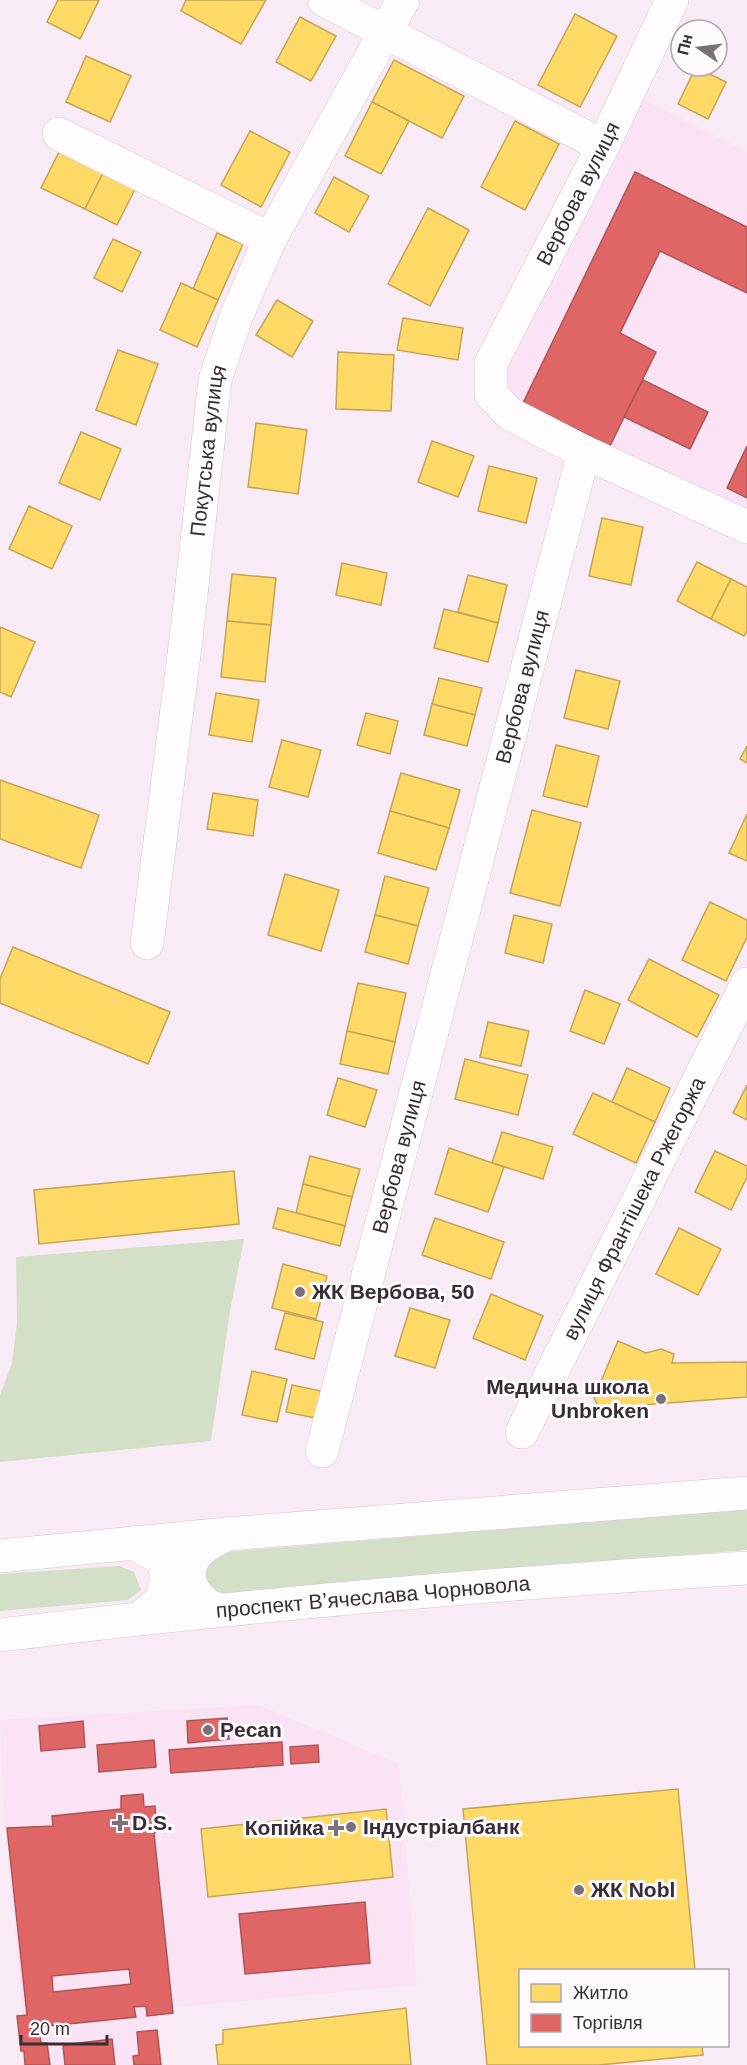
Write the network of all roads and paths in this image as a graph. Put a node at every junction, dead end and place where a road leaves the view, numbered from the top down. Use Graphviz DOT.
graph roads {
  1 [pos="324,0"];
  2 [pos="403,0"];
  3 [pos="672,0"];
  4 [pos="386,33"];
  5 [pos="58,134"];
  6 [pos="603,146"];
  7 [pos="270,239"];
  8 [pos="585,452"];
  9 [pos="747,527"];
  10 [pos="147,943"];
  11 [pos="747,984"];
  12 [pos="522,1432"];
  13 [pos="322,1451"];
  14 [pos="747,1493"];
  15 [pos="226,1534"];
  16 [pos="132,1543"];
  17 [pos="0,1556"];
  18 [pos="747,1568"];
  19 [pos="218,1610"];
  20 [pos="140,1618"];
  21 [pos="0,1635"];
  1 -- 4 [label="street"];
  2 -- 4 [label="street, Покутська вулиця"];
  3 -- 6 [label="street, Вербова вулиця"];
  4 -- 6 [label="street"];
  4 -- 7 [label="street, Покутська вулиця"];
  5 -- 7 [label="street"];
  6 -- 8 [label="street, Вербова вулиця"];
  7 -- 10 [label="street, Покутська вулиця"];
  8 -- 9 [label="street"];
  8 -- 13 [label="street, Вербова вулиця"];
  11 -- 12 [label="street, вулиця Франтішека Ржегоржа"];
  14 -- 15 [label="street"];
  15 -- 16 [label="street"];
  15 -- 19 [label="street"];
  16 -- 17 [label="street"];
  16 -- 20 [label="street"];
  18 -- 19 [label="street, проспект Вʼячеслава Чорновола"];
  19 -- 20 [label="street, проспект Вʼячеслава Чорновола"];
  20 -- 21 [label="street, проспект Вʼячеслава Чорновола"];
}
